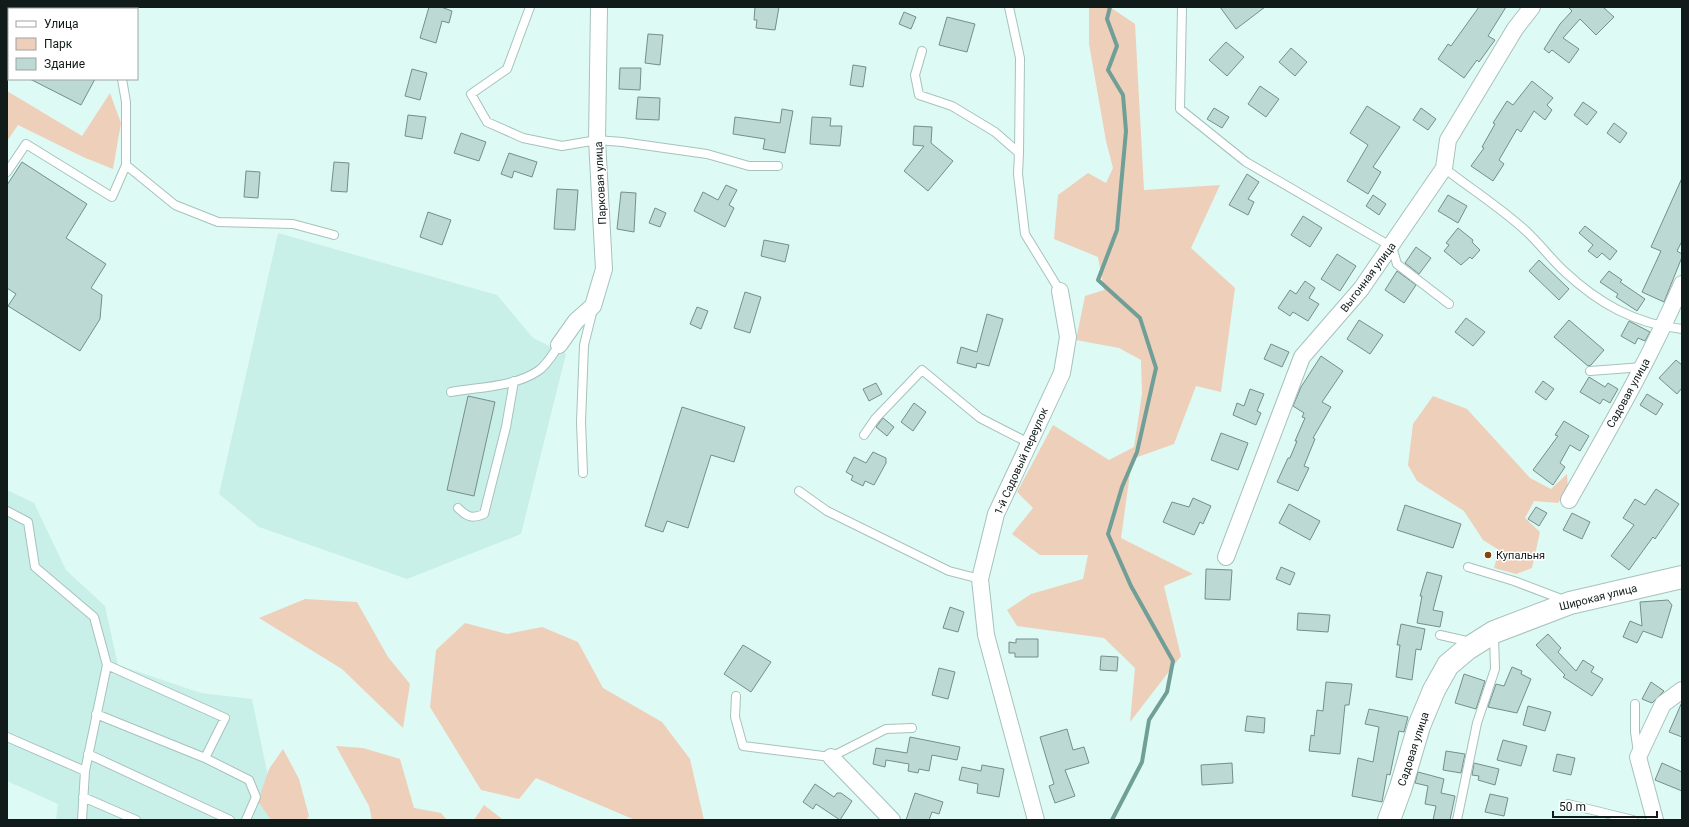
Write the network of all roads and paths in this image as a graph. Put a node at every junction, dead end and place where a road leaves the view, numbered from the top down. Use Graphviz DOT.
graph roads {
  1 [pos="530,7"];
  2 [pos="599,7"];
  3 [pos="1009,7"];
  4 [pos="1182,7"];
  5 [pos="1532,7"];
  6 [pos="922,51"];
  7 [pos="122,80"];
  8 [pos="597,140"];
  9 [pos="1018,153"];
  10 [pos="126,164"];
  11 [pos="778,166"];
  12 [pos="1444,168"];
  13 [pos="7,172"];
  14 [pos="334,235"];
  15 [pos="1392,247"];
  16 [pos="1682,284"];
  17 [pos="1060,290"];
  18 [pos="1450,304"];
  19 [pos="593,306"];
  20 [pos="1664,327"];
  21 [pos="1682,329"];
  22 [pos="559,345"];
  23 [pos="1643,367"];
  24 [pos="1590,371"];
  25 [pos="514,381"];
  26 [pos="451,392"];
  27 [pos="864,434"];
  28 [pos="1029,443"];
  29 [pos="583,473"];
  30 [pos="799,491"];
  31 [pos="1569,500"];
  32 [pos="458,508"];
  33 [pos="7,510"];
  34 [pos="1226,557"];
  35 [pos="1468,567"];
  36 [pos="1682,577"];
  37 [pos="980,579"];
  38 [pos="1570,603"];
  39 [pos="1494,632"];
  40 [pos="1440,635"];
  41 [pos="1476,644"];
  42 [pos="107,665"];
  43 [pos="1682,690"];
  44 [pos="736,696"];
  45 [pos="1636,704"];
  46 [pos="96,714"];
  47 [pos="912,728"];
  48 [pos="7,737"];
  49 [pos="88,754"];
  50 [pos="831,757"];
  51 [pos="1638,757"];
  52 [pos="205,758"];
  53 [pos="85,771"];
  54 [pos="83,798"];
  55 [pos="1568,804"];
  56 [pos="82,820"];
  57 [pos="136,820"];
  58 [pos="230,820"];
  59 [pos="246,820"];
  60 [pos="892,820"];
  61 [pos="1036,820"];
  62 [pos="1389,820"];
  63 [pos="1457,820"];
  64 [pos="1633,820"];
  65 [pos="1655,820"];
  1 -- 8 [label="lane"];
  2 -- 8 [label="street, Парковая улица"];
  3 -- 9 [label="lane"];
  4 -- 15 [label="lane"];
  5 -- 12 [label="street, Выгонная улица"];
  6 -- 9 [label="lane"];
  7 -- 10 [label="lane"];
  8 -- 11 [label="lane"];
  8 -- 19 [label="street, Парковая улица"];
  9 -- 17 [label="lane"];
  10 -- 13 [label="lane"];
  10 -- 14 [label="lane"];
  12 -- 15 [label="street, Выгонная улица"];
  12 -- 20 [label="lane"];
  15 -- 18 [label="lane"];
  15 -- 34 [label="street, Выгонная улица"];
  16 -- 20 [label="street, Садовая улица"];
  17 -- 28 [label="street, 1-й Садовый переулок"];
  19 -- 22 [label="street"];
  19 -- 29 [label="lane"];
  20 -- 21 [label="lane"];
  20 -- 23 [label="street, Садовая улица"];
  22 -- 25 [label="lane"];
  23 -- 24 [label="lane"];
  23 -- 31 [label="street, Садовая улица"];
  25 -- 26 [label="lane"];
  25 -- 32 [label="lane"];
  27 -- 28 [label="lane"];
  28 -- 37 [label="street, 1-й Садовый переулок"];
  30 -- 37 [label="lane"];
  33 -- 42 [label="lane"];
  35 -- 38 [label="lane"];
  36 -- 38 [label="street, Широкая улица"];
  37 -- 61 [label="street, 1-й Садовый переулок"];
  38 -- 39 [label="street, Широкая улица"];
  39 -- 41 [label="street, Садовая улица"];
  39 -- 63 [label="lane"];
  40 -- 41 [label="lane"];
  41 -- 62 [label="street, Садовая улица"];
  42 -- 46 [label="lane"];
  42 -- 52 [label="lane"];
  43 -- 51 [label="street"];
  44 -- 50 [label="lane"];
  45 -- 51 [label="lane"];
  46 -- 49 [label="lane"];
  46 -- 52 [label="lane"];
  47 -- 50 [label="lane"];
  48 -- 53 [label="lane"];
  49 -- 53 [label="lane"];
  49 -- 58 [label="lane"];
  50 -- 60 [label="street"];
  51 -- 65 [label="street"];
  52 -- 59 [label="lane"];
  53 -- 54 [label="lane"];
  54 -- 56 [label="lane"];
  54 -- 57 [label="lane"];
  55 -- 64 [label="lane"];
}
